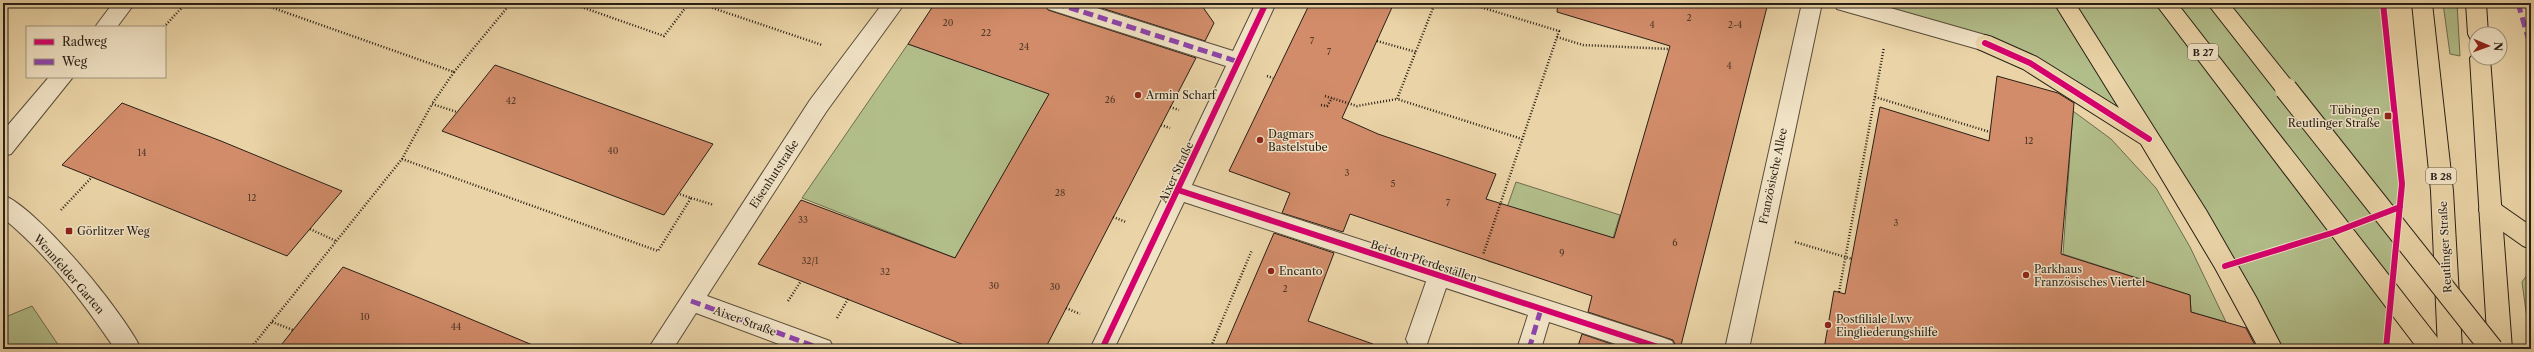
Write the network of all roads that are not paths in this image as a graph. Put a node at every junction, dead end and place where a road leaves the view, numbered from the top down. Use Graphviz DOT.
graph roads {
  1 [pos="125,3"];
  2 [pos="895,3"];
  3 [pos="1055,3"];
  4 [pos="1266,3"];
  5 [pos="1812,3"];
  6 [pos="1844,3"];
  7 [pos="2064,3"];
  8 [pos="2165,3"];
  9 [pos="2217,3"];
  10 [pos="2422,3"];
  11 [pos="2476,3"];
  12 [pos="106,26"];
  13 [pos="2477,26"];
  14 [pos="1985,43"];
  15 [pos="1239,62"];
  16 [pos="2481,66"];
  17 [pos="61,78"];
  18 [pos="2148,139"];
  19 [pos="3,147"];
  20 [pos="1178,190"];
  21 [pos="3,205"];
  22 [pos="2490,210"];
  23 [pos="2531,239"];
  24 [pos="1439,276"];
  25 [pos="691,301"];
  26 [pos="1541,309"];
  27 [pos="1418,339"];
  28 [pos="128,349"];
  29 [pos="660,349"];
  30 [pos="822,349"];
  31 [pos="1102,349"];
  32 [pos="1529,349"];
  33 [pos="1664,349"];
  34 [pos="1736,349"];
  35 [pos="2271,349"];
  36 [pos="2432,349"];
  37 [pos="2450,349"];
  38 [pos="2492,349"];
  39 [pos="2500,349"];
  1 -- 12 [label="street"];
  2 -- 25 [label="street, Eisenhutstraße"];
  3 -- 15 [label="street"];
  4 -- 15 [label="street, Aixer Straße"];
  5 -- 34 [label="street, Französische Allee"];
  6 -- 14 [label="street"];
  7 -- 18 [label="main road"];
  8 -- 36 [label="main road, B 27"];
  9 -- 38 [label="main road, bridge"];
  10 -- 37 [label="main road, Reutlinger Straße / B 28"];
  11 -- 13 [label="main road"];
  14 -- 18 [label="main road"];
  15 -- 20 [label="street, Aixer Straße"];
  16 -- 22 [label="main road"];
  17 -- 19 [label="street"];
  18 -- 35 [label="main road"];
  20 -- 24 [label="street, Bei den Pferdeställen"];
  20 -- 31 [label="street, Aixer Straße"];
  21 -- 28 [label="street, Wennfelder Garten"];
  22 -- 23 [label="main road"];
  22 -- 39 [label="main road"];
  24 -- 26 [label="street, Bei den Pferdeställen"];
  24 -- 27 [label="street"];
  25 -- 29 [label="street, Eisenhutstraße"];
  25 -- 30 [label="street, Aixer Straße"];
  26 -- 32 [label="street"];
  26 -- 33 [label="street, Bei den Pferdeställen"];
}
